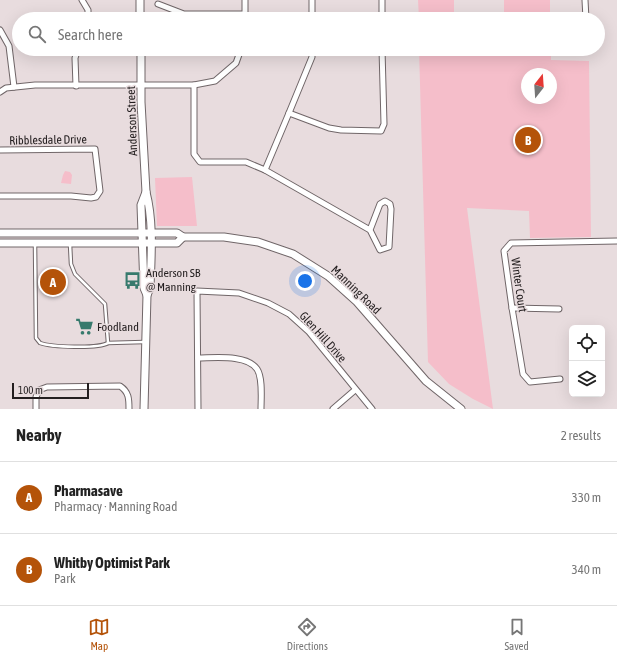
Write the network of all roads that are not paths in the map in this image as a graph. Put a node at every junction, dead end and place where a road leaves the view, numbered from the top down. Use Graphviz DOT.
graph roads {
  1 [pos="82,0"];
  2 [pos="140,0"];
  3 [pos="245,0"];
  4 [pos="312,0"];
  5 [pos="382,0"];
  6 [pos="585,0"];
  7 [pos="158,4"];
  8 [pos="88,12"];
  9 [pos="140,12"];
  10 [pos="179,12"];
  11 [pos="245,12"];
  12 [pos="312,12"];
  13 [pos="382,12"];
  14 [pos="586,12"];
  15 [pos="0,30"];
  16 [pos="76,56"];
  17 [pos="141,56"];
  18 [pos="238,56"];
  19 [pos="312,56"];
  20 [pos="382,56"];
  21 [pos="194,85"];
  22 [pos="76,86"];
  23 [pos="141,86"];
  24 [pos="14,87"];
  25 [pos="0,92"];
  26 [pos="289,113"];
  27 [pos="0,150"];
  28 [pos="265,170"];
  29 [pos="146,192"];
  30 [pos="0,196"];
  31 [pos="370,230"];
  32 [pos="142,232"];
  33 [pos="150,232"];
  34 [pos="0,233"];
  35 [pos="183,237"];
  36 [pos="617,241"];
  37 [pos="70,242"];
  38 [pos="142,242"];
  39 [pos="150,242"];
  40 [pos="34,243"];
  41 [pos="0,244"];
  42 [pos="147,295"];
  43 [pos="512,308"];
  44 [pos="559,309"];
  45 [pos="146,342"];
  46 [pos="108,343"];
  47 [pos="198,358"];
  48 [pos="560,379"];
  49 [pos="355,390"];
  50 [pos="36,409"];
  51 [pos="129,409"];
  52 [pos="144,409"];
  53 [pos="198,409"];
  54 [pos="261,409"];
  55 [pos="333,409"];
  56 [pos="372,409"];
  57 [pos="461,409"];
  1 -- 8 [label="street"];
  2 -- 9 [label="main road"];
  3 -- 11 [label="street"];
  4 -- 12 [label="street"];
  5 -- 13 [label="street"];
  6 -- 14 [label="street"];
  7 -- 10 [label="street"];
  15 -- 24 [label="street"];
  16 -- 22 [label="street"];
  17 -- 23 [label="main road, Anderson Street"];
  18 -- 21 [label="street"];
  19 -- 26 [label="street"];
  20 -- 26 [label="street"];
  21 -- 23 [label="street"];
  21 -- 28 [label="street"];
  22 -- 23 [label="street"];
  22 -- 24 [label="street"];
  23 -- 29 [label="main road, Anderson Street"];
  24 -- 25 [label="street"];
  26 -- 28 [label="street"];
  27 -- 30 [label="street, Ribblesdale Drive"];
  28 -- 31 [label="street"];
  29 -- 32 [label="main road, Anderson Street"];
  29 -- 33 [label="main road, Anderson Street"];
  31 -- 31 [label="street"];
  32 -- 33 [label="main road, Manning Road"];
  32 -- 34 [label="main road, Manning Road"];
  32 -- 38 [label="main road, Anderson Street"];
  33 -- 35 [label="main road, Manning Road"];
  33 -- 39 [label="main road, Anderson Street"];
  35 -- 39 [label="main road, Manning Road"];
  35 -- 57 [label="main road, Manning Road"];
  36 -- 43 [label="street, Winter Court"];
  37 -- 38 [label="main road, Manning Road"];
  37 -- 40 [label="main road, Manning Road"];
  37 -- 46 [label="lane"];
  38 -- 39 [label="main road, Manning Road"];
  38 -- 42 [label="main road, Anderson Street"];
  39 -- 42 [label="main road, Anderson Street"];
  40 -- 41 [label="main road, Manning Road"];
  40 -- 46 [label="lane"];
  42 -- 45 [label="main road, Anderson Street"];
  43 -- 44 [label="street"];
  43 -- 48 [label="street, Winter Court"];
  45 -- 46 [label="lane"];
  45 -- 52 [label="main road, Anderson Street"];
  47 -- 49 [label="street, Glen Hill Drive"];
  47 -- 53 [label="street, Glen Hill Drive"];
  47 -- 54 [label="street"];
  49 -- 55 [label="street"];
  49 -- 56 [label="street, Glen Hill Drive"];
  50 -- 51 [label="street"];
}
